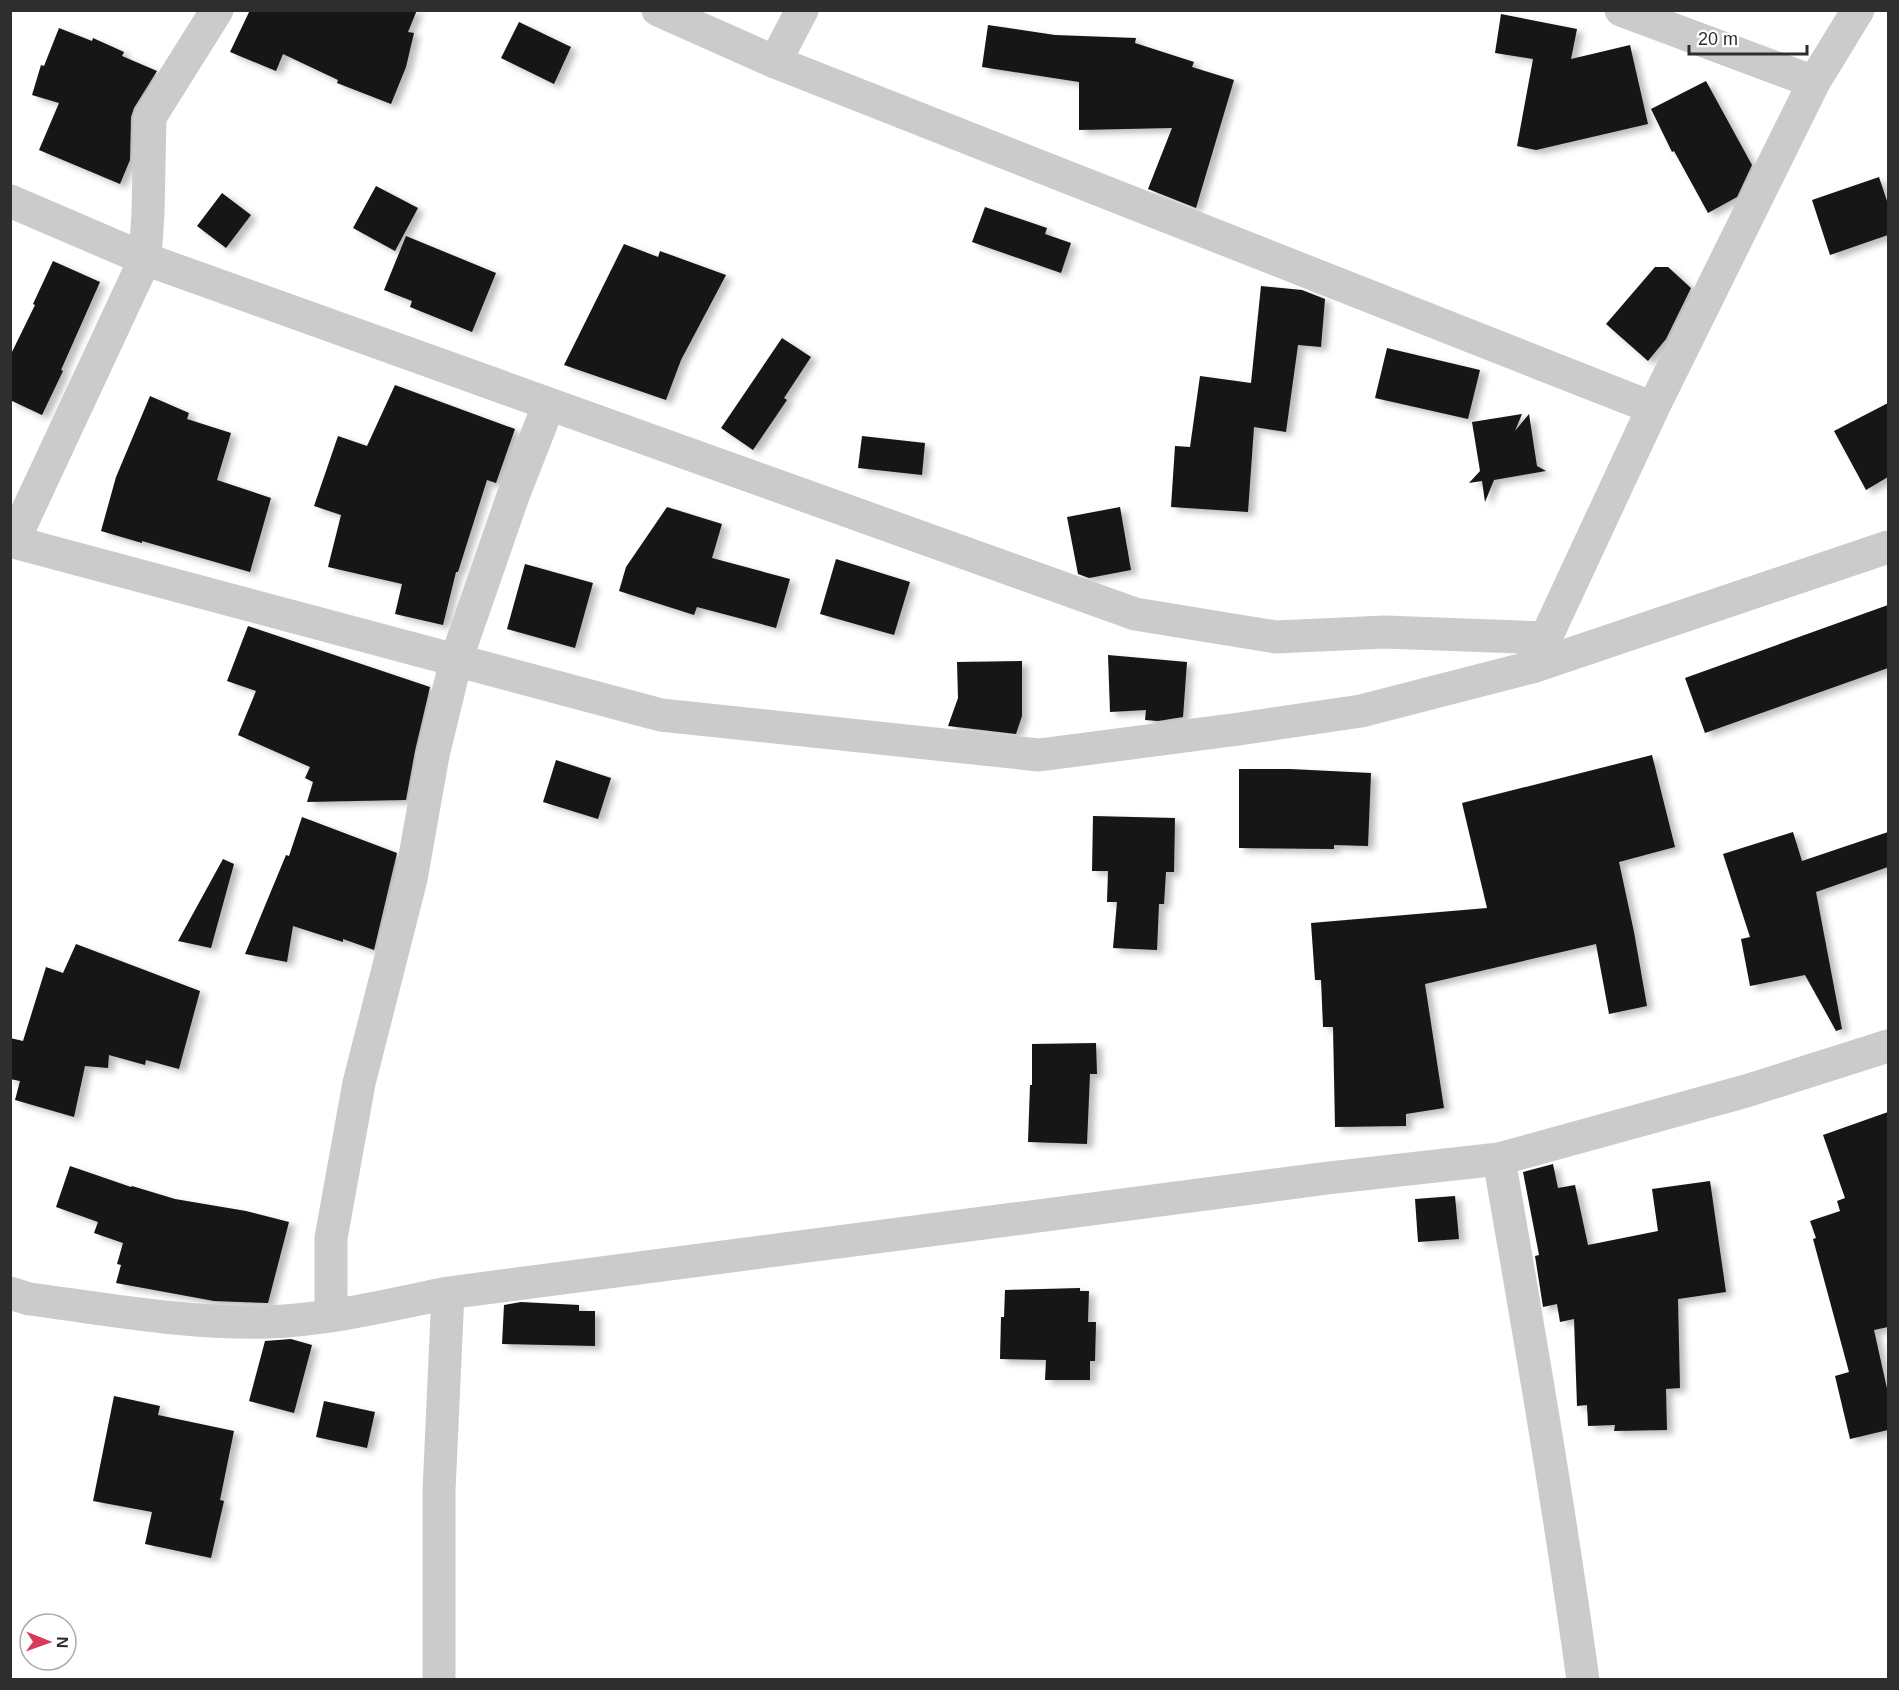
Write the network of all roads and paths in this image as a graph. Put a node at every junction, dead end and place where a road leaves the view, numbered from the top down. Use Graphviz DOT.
graph roads {
  1 [pos="217,10"];
  2 [pos="658,10"];
  3 [pos="802,10"];
  4 [pos="1621,10"];
  5 [pos="1858,10"];
  6 [pos="775,62"];
  7 [pos="1814,82"];
  8 [pos="10,201"];
  9 [pos="145,259"];
  10 [pos="549,404"];
  11 [pos="1653,408"];
  12 [pos="12,542"];
  13 [pos="1888,547"];
  14 [pos="1546,638"];
  15 [pos="456,660"];
  16 [pos="1532,667"];
  17 [pos="1888,1046"];
  18 [pos="1500,1159"];
  19 [pos="10,1293"];
  20 [pos="448,1293"];
  21 [pos="332,1316"];
  22 [pos="439,1680"];
  23 [pos="1583,1680"];
  1 -- 9 [label="street"];
  2 -- 6 [label="street"];
  3 -- 6 [label="street"];
  4 -- 7 [label="street"];
  5 -- 7 [label="street"];
  6 -- 11 [label="street"];
  7 -- 11 [label="street"];
  8 -- 9 [label="street"];
  9 -- 10 [label="street"];
  9 -- 12 [label="street"];
  10 -- 14 [label="street"];
  10 -- 15 [label="street"];
  11 -- 14 [label="street"];
  12 -- 15 [label="street"];
  13 -- 16 [label="street"];
  14 -- 16 [label="street"];
  15 -- 16 [label="street"];
  15 -- 21 [label="street"];
  17 -- 18 [label="street"];
  18 -- 20 [label="street"];
  18 -- 23 [label="street"];
  19 -- 21 [label="street"];
  20 -- 21 [label="street"];
  20 -- 22 [label="street"];
}
